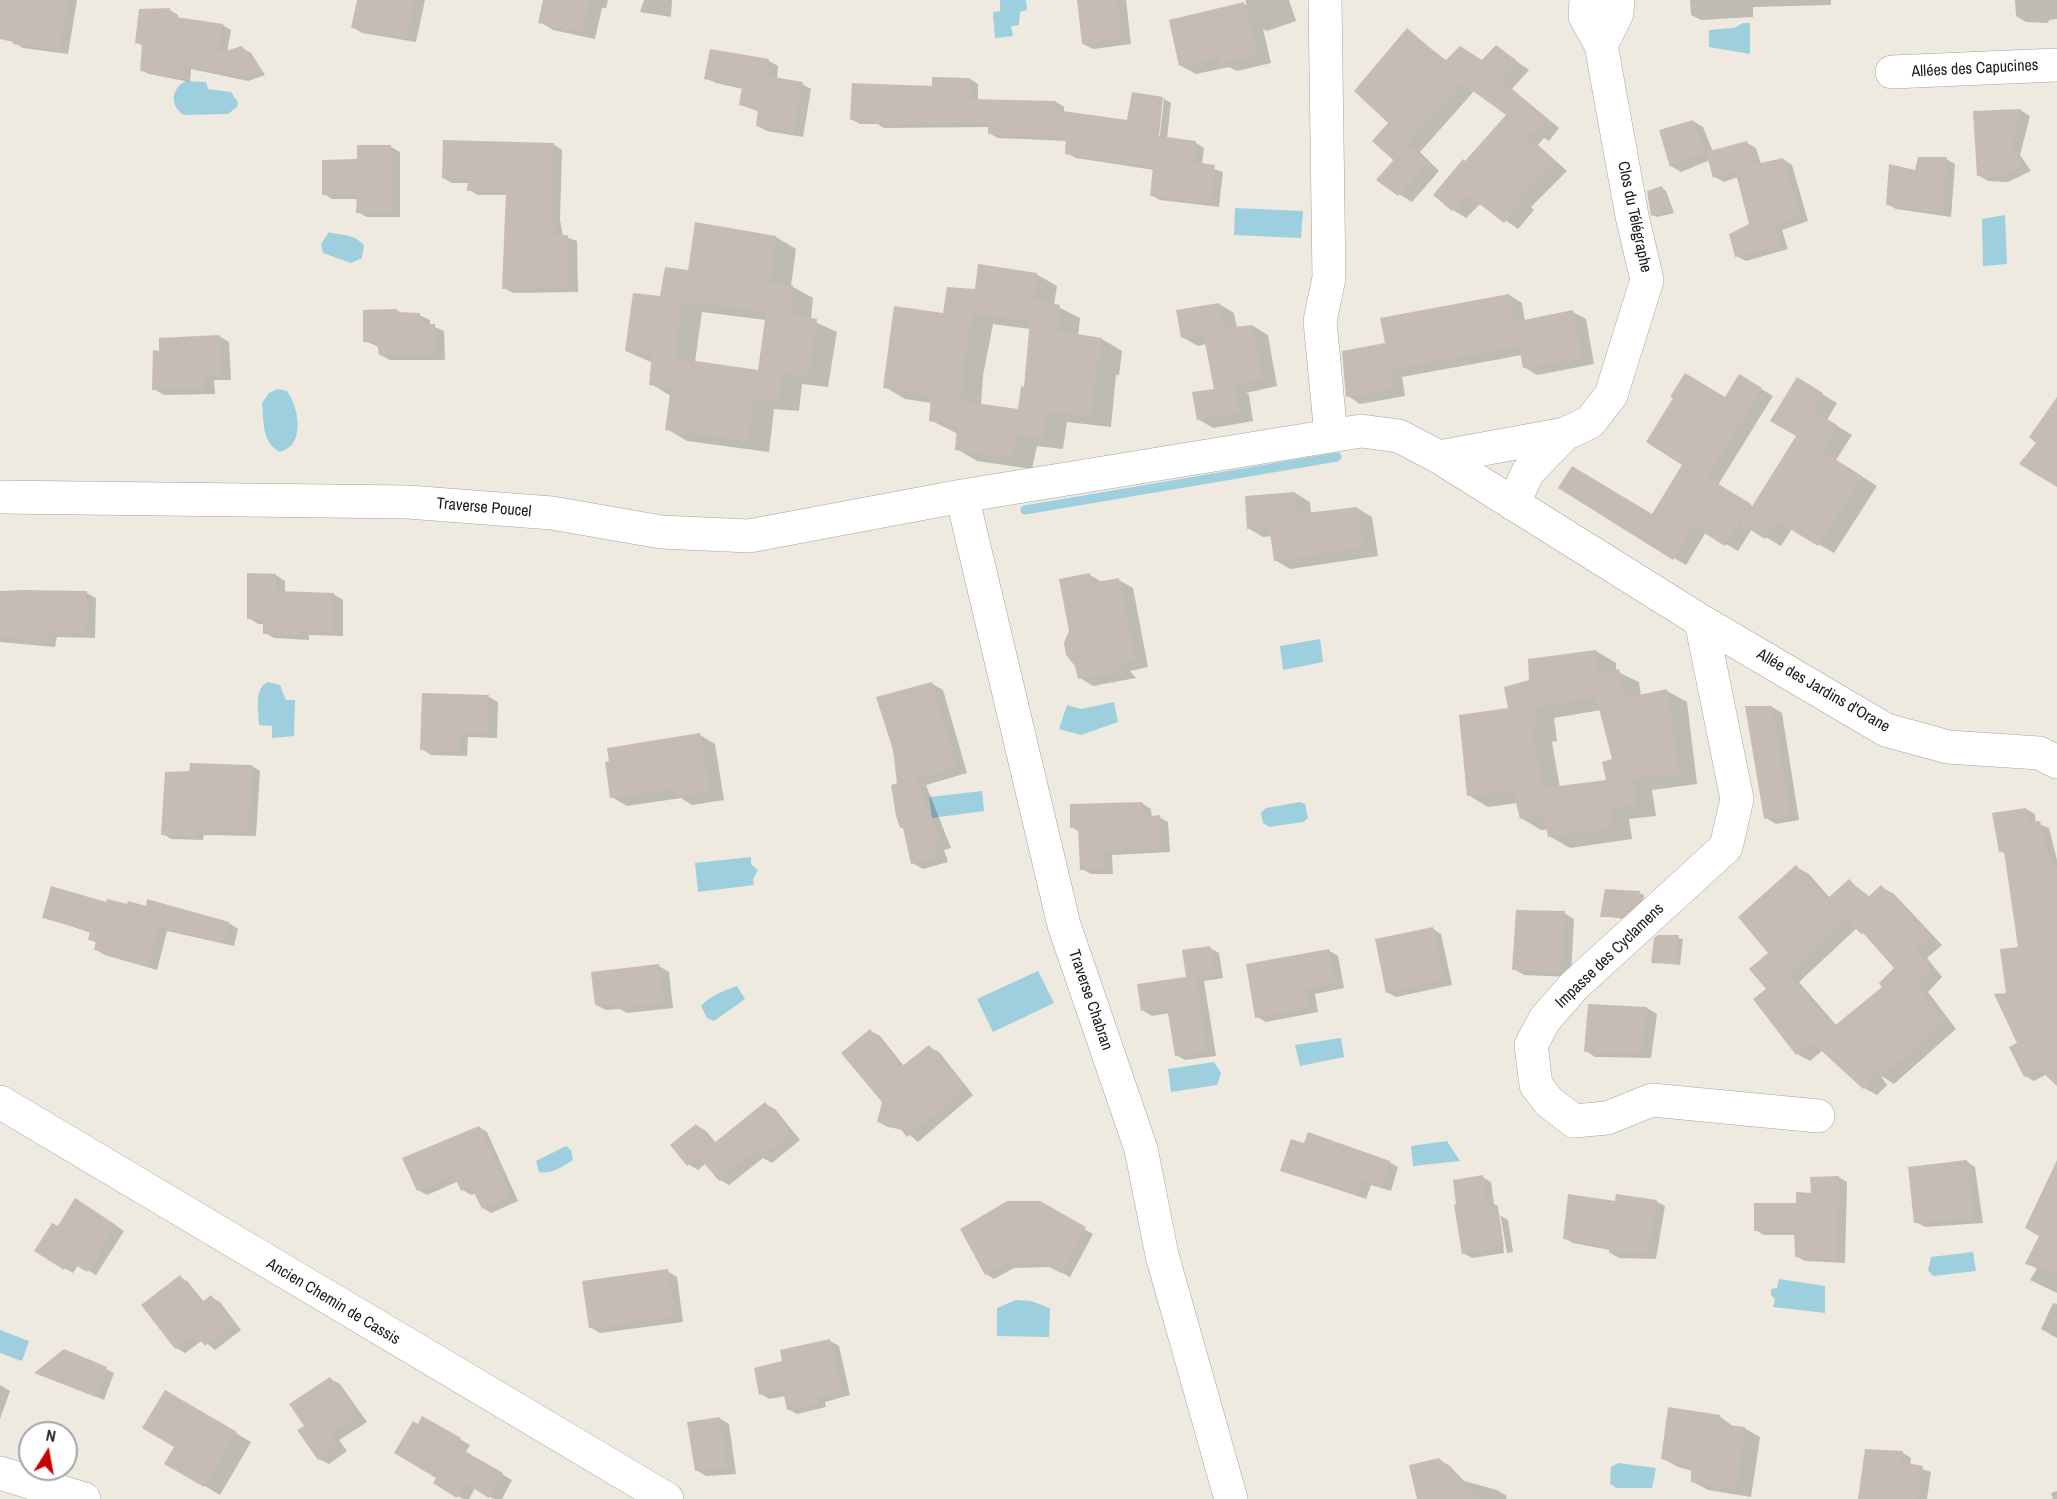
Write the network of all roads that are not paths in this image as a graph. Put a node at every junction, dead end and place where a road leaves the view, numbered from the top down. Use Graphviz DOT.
graph roads {
  1 [pos="1325,0"];
  2 [pos="1586,0"];
  3 [pos="1618,0"];
  4 [pos="1601,45"];
  5 [pos="2057,65"];
  6 [pos="1892,72"];
  7 [pos="1565,434"];
  8 [pos="1331,436"];
  9 [pos="1439,457"];
  10 [pos="963,496"];
  11 [pos="0,497"];
  12 [pos="1513,504"];
  13 [pos="1701,621"];
  14 [pos="2057,762"];
  15 [pos="0,1102"];
  16 [pos="1818,1116"];
  17 [pos="0,1473"];
  18 [pos="84,1499"];
  19 [pos="667,1499"];
  20 [pos="1232,1499"];
  1 -- 8 [label="street"];
  2 -- 4 [label="street, Clos du Télégraphe"];
  3 -- 4 [label="street"];
  4 -- 7 [label="street, Clos du Télégraphe"];
  5 -- 6 [label="street, Allées des Capucines"];
  7 -- 9 [label="street, Clos du Télégraphe"];
  7 -- 12 [label="street, Clos du Télégraphe"];
  8 -- 9 [label="street, Allée des Jardins d'Orane"];
  8 -- 10 [label="street, Traverse Poucel"];
  9 -- 12 [label="street, Allée des Jardins d'Orane"];
  10 -- 11 [label="street, Traverse Poucel"];
  10 -- 20 [label="street, Traverse Chabran"];
  12 -- 13 [label="street, Allée des Jardins d'Orane"];
  13 -- 14 [label="street, Allée des Jardins d'Orane"];
  13 -- 16 [label="street, Impasse des Cyclamens"];
  15 -- 19 [label="street, Ancien Chemin de Cassis"];
  17 -- 18 [label="street"];
}
